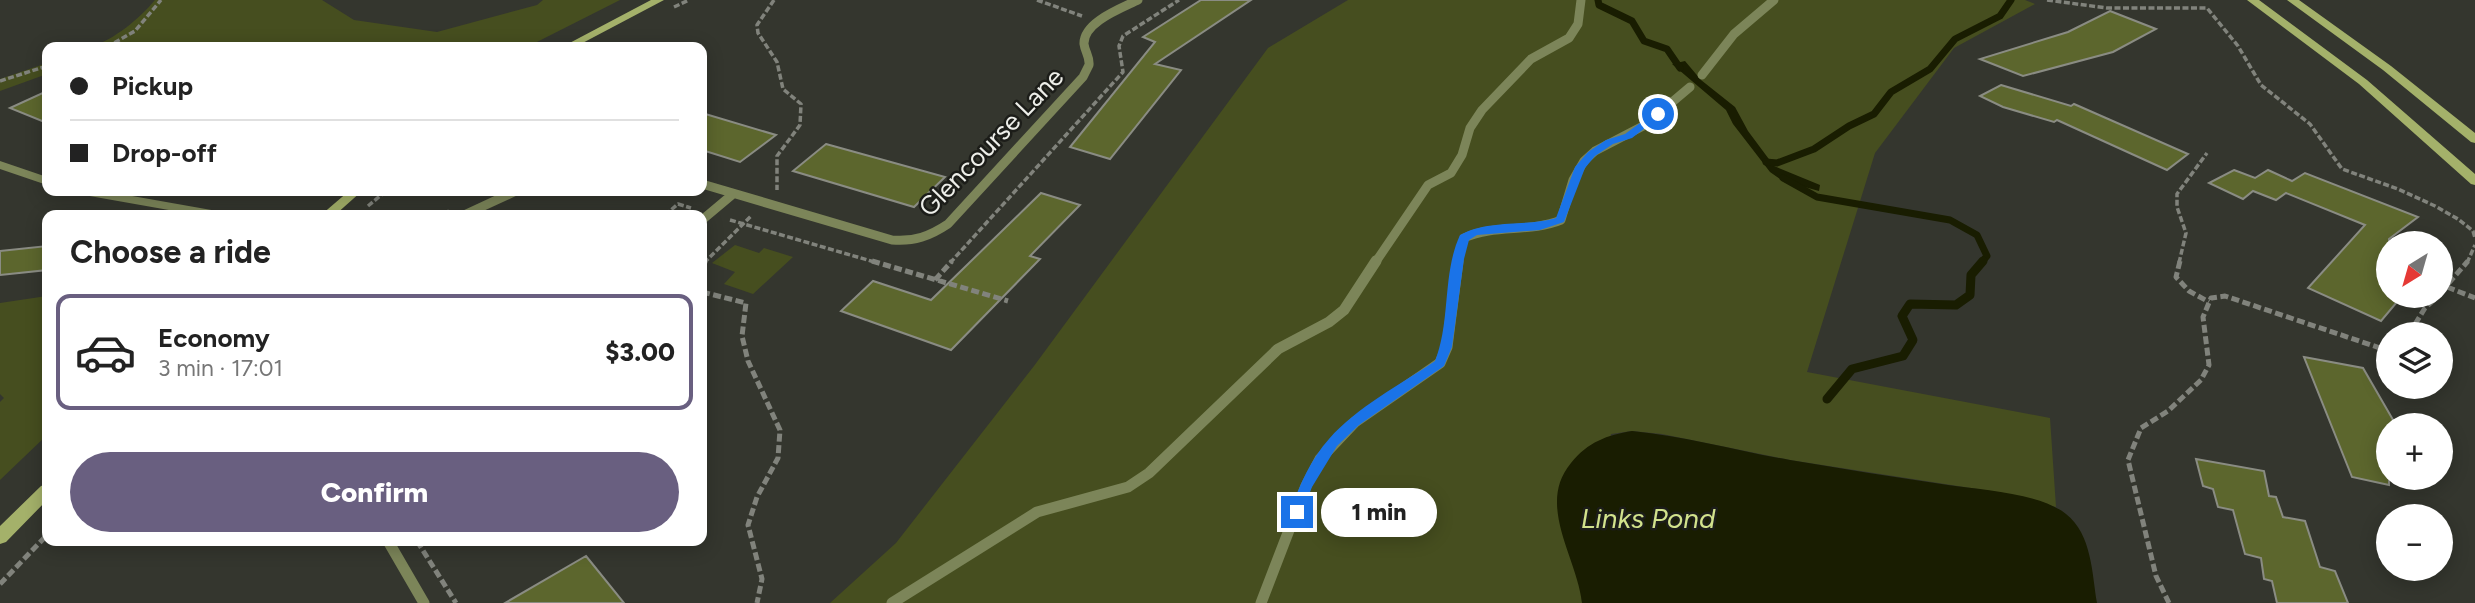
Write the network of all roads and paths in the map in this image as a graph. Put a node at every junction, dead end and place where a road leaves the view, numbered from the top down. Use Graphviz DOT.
graph roads {
  1 [pos="162,0"];
  2 [pos="659,0"];
  3 [pos="774,0"];
  4 [pos="1037,0"];
  5 [pos="1138,0"];
  6 [pos="1179,0"];
  7 [pos="1581,0"];
  8 [pos="1774,0"];
  9 [pos="2048,0"];
  10 [pos="2252,0"];
  11 [pos="2292,0"];
  12 [pos="1099,22"];
  13 [pos="116,42"];
  14 [pos="577,42"];
  15 [pos="42,68"];
  16 [pos="1702,75"];
  17 [pos="0,82"];
  18 [pos="1690,87"];
  19 [pos="2475,139"];
  20 [pos="2207,153"];
  21 [pos="0,165"];
  22 [pos="42,179"];
  23 [pos="2475,181"];
  24 [pos="707,186"];
  25 [pos="733,194"];
  26 [pos="112,196"];
  27 [pos="350,196"];
  28 [pos="505,196"];
  29 [pos="764,203"];
  30 [pos="678,204"];
  31 [pos="189,210"];
  32 [pos="333,210"];
  33 [pos="475,210"];
  34 [pos="671,210"];
  35 [pos="707,216"];
  36 [pos="722,217"];
  37 [pos="744,224"];
  38 [pos="2475,238"];
  39 [pos="2475,245"];
  40 [pos="707,260"];
  41 [pos="2454,279"];
  42 [pos="935,280"];
  43 [pos="2454,289"];
  44 [pos="707,294"];
  45 [pos="2475,298"];
  46 [pos="1008,301"];
  47 [pos="2209,302"];
  48 [pos="2376,347"];
  49 [pos="42,495"];
  50 [pos="0,537"];
  51 [pos="42,540"];
  52 [pos="391,546"];
  53 [pos="420,546"];
  54 [pos="0,584"];
  55 [pos="424,603"];
  56 [pos="456,603"];
  57 [pos="757,603"];
  58 [pos="892,603"];
  59 [pos="1261,603"];
  60 [pos="2169,603"];
  1 -- 13 [label="path"];
  2 -- 14 [label="main road"];
  3 -- 29 [label="path"];
  4 -- 12 [label="path"];
  5 -- 12 [label="lane"];
  6 -- 42 [label="path"];
  7 -- 58 [label="lane"];
  8 -- 16 [label="lane"];
  9 -- 38 [label="path"];
  10 -- 23 [label="main road"];
  11 -- 19 [label="main road"];
  12 -- 29 [label="lane, Glencourse Lane"];
  15 -- 17 [label="path"];
  18 -- 59 [label="lane"];
  20 -- 47 [label="path"];
  21 -- 22 [label="street"];
  24 -- 25 [label="lane, Glencourse Lane"];
  25 -- 29 [label="lane, Glencourse Lane"];
  25 -- 35 [label="lane"];
  26 -- 31 [label="street"];
  27 -- 32 [label="main road"];
  28 -- 33 [label="lane"];
  29 -- 37 [label="path"];
  30 -- 34 [label="path"];
  36 -- 37 [label="path"];
  37 -- 40 [label="path"];
  37 -- 42 [label="path"];
  39 -- 41 [label="path"];
  42 -- 46 [label="path"];
  43 -- 45 [label="path"];
  44 -- 57 [label="path"];
  47 -- 48 [label="path"];
  47 -- 60 [label="path"];
  49 -- 50 [label="main road"];
  51 -- 54 [label="path"];
  52 -- 55 [label="lane"];
  53 -- 56 [label="path"];
}
